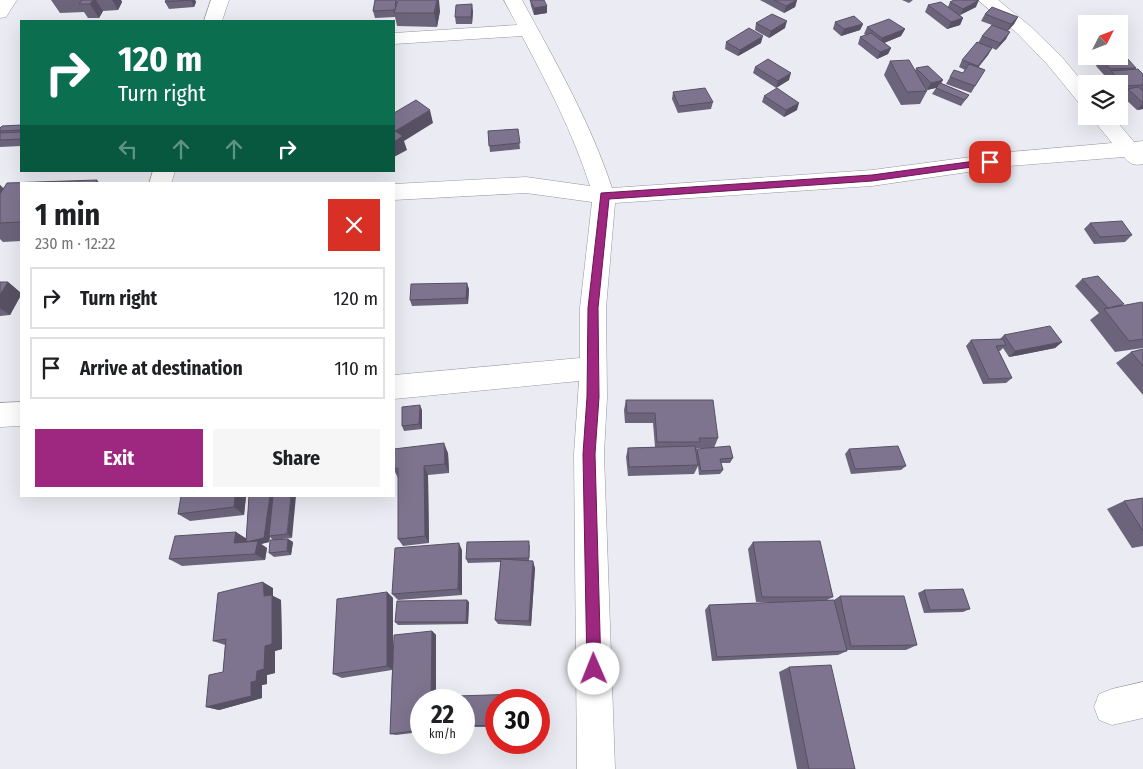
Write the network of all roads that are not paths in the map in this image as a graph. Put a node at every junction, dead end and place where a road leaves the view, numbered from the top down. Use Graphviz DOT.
graph roads {
  1 [pos="8,0"];
  2 [pos="220,0"];
  3 [pos="513,0"];
  4 [pos="987,0"];
  5 [pos="0,12"];
  6 [pos="213,20"];
  7 [pos="527,30"];
  8 [pos="395,39"];
  9 [pos="1078,89"];
  10 [pos="1109,125"];
  11 [pos="1138,154"];
  12 [pos="395,192"];
  13 [pos="604,196"];
  14 [pos="593,368"];
  15 [pos="395,387"];
  16 [pos="20,414"];
  17 [pos="0,415"];
  18 [pos="596,769"];
  1 -- 5 [label="street"];
  2 -- 6 [label="street"];
  3 -- 7 [label="street"];
  4 -- 9 [label="street"];
  7 -- 8 [label="street"];
  7 -- 13 [label="street"];
  10 -- 11 [label="street"];
  11 -- 13 [label="street"];
  12 -- 13 [label="street"];
  13 -- 14 [label="street"];
  14 -- 15 [label="street"];
  14 -- 18 [label="street"];
  16 -- 17 [label="street"];
}
